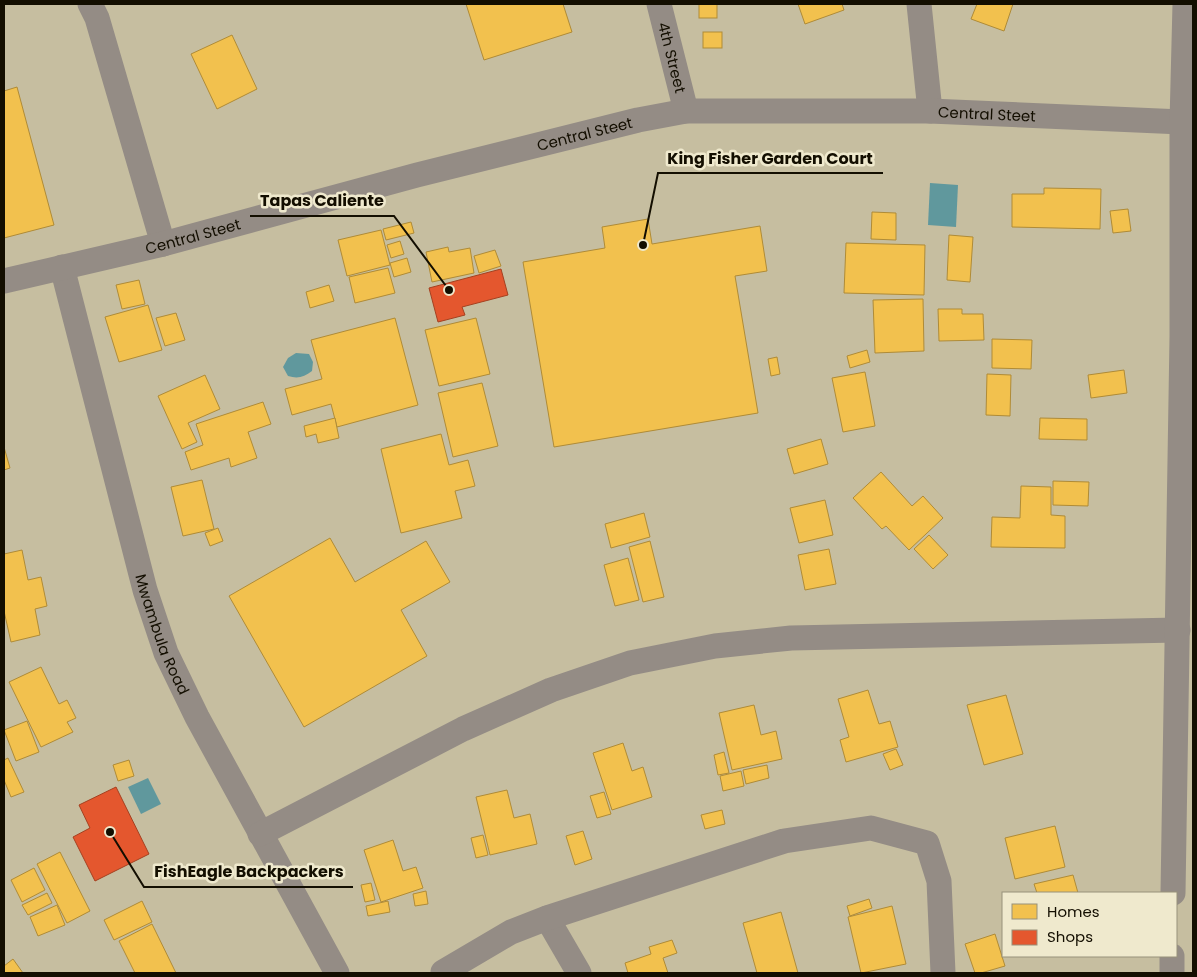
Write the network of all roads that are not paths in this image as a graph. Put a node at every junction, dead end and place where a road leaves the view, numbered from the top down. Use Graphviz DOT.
graph roads {
  1 [pos="90,4"];
  2 [pos="659,4"];
  3 [pos="919,4"];
  4 [pos="1185,4"];
  5 [pos="686,111"];
  6 [pos="930,111"];
  7 [pos="1182,122"];
  8 [pos="163,244"];
  9 [pos="62,267"];
  10 [pos="4,282"];
  11 [pos="1187,337"];
  12 [pos="1178,630"];
  13 [pos="260,834"];
  14 [pos="1173,892"];
  15 [pos="547,918"];
  16 [pos="1172,957"];
  17 [pos="443,972"];
  18 [pos="337,973"];
  19 [pos="579,973"];
  20 [pos="943,973"];
  21 [pos="1172,973"];
  1 -- 8 [label="street"];
  2 -- 5 [label="street, 4th Street"];
  3 -- 6 [label="street"];
  4 -- 7 [label="street"];
  5 -- 6 [label="street, Central Steet"];
  5 -- 8 [label="street, Central Steet"];
  6 -- 7 [label="street, Central Steet"];
  7 -- 11 [label="street"];
  8 -- 9 [label="street, Central Steet"];
  9 -- 10 [label="street, Central Steet"];
  9 -- 13 [label="street, Mwambula Road"];
  11 -- 12 [label="street"];
  12 -- 13 [label="street"];
  12 -- 14 [label="street"];
  13 -- 18 [label="street, Mwambula Road"];
  15 -- 17 [label="street"];
  15 -- 19 [label="street"];
  15 -- 20 [label="street"];
  16 -- 21 [label="street"];
}
